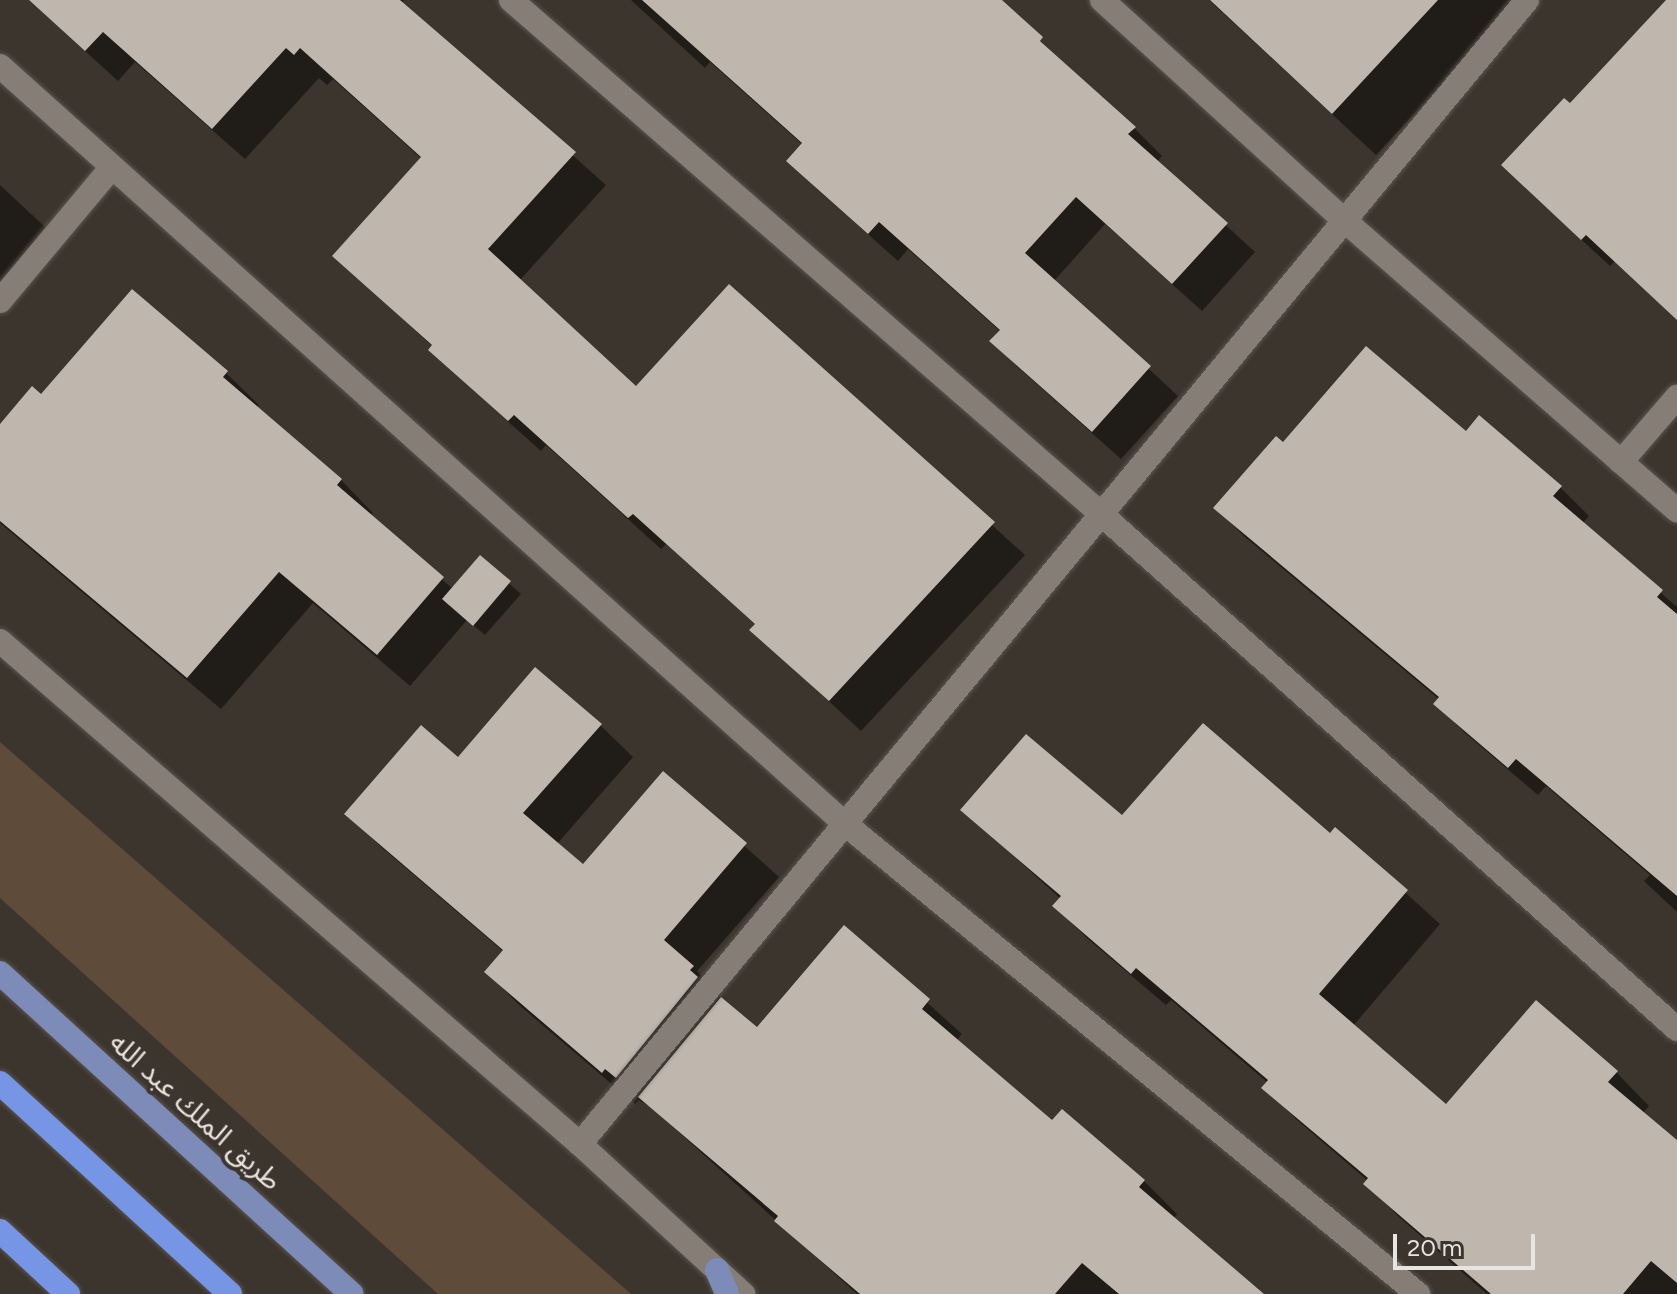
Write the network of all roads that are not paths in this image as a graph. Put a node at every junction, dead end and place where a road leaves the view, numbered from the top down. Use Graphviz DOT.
graph roads {
  1 [pos="511,0"];
  2 [pos="1102,0"];
  3 [pos="1527,0"];
  4 [pos="0,66"];
  5 [pos="112,167"];
  6 [pos="1344,220"];
  7 [pos="0,301"];
  8 [pos="1677,397"];
  9 [pos="1621,462"];
  10 [pos="1677,511"];
  11 [pos="1100,513"];
  12 [pos="0,641"];
  13 [pos="844,823"];
  14 [pos="0,973"];
  15 [pos="1677,1029"];
  16 [pos="0,1083"];
  17 [pos="580,1144"];
  18 [pos="0,1231"];
  19 [pos="717,1270"];
  20 [pos="68,1294"];
  21 [pos="230,1294"];
  22 [pos="351,1294"];
  23 [pos="727,1294"];
  24 [pos="743,1294"];
  25 [pos="1418,1294"];
  1 -- 11 [label="street"];
  2 -- 6 [label="street"];
  3 -- 6 [label="street"];
  4 -- 5 [label="street"];
  5 -- 7 [label="street"];
  5 -- 13 [label="street"];
  6 -- 9 [label="street"];
  6 -- 11 [label="street"];
  8 -- 9 [label="street"];
  9 -- 10 [label="street"];
  11 -- 13 [label="street"];
  11 -- 15 [label="street"];
  12 -- 17 [label="street"];
  13 -- 17 [label="street"];
  13 -- 25 [label="street"];
  14 -- 22 [label="main road, طريق الملك عبد الله"];
  16 -- 21 [label="highway"];
  17 -- 19 [label="street"];
  18 -- 20 [label="highway"];
  19 -- 23 [label="main road"];
  19 -- 24 [label="street"];
}
